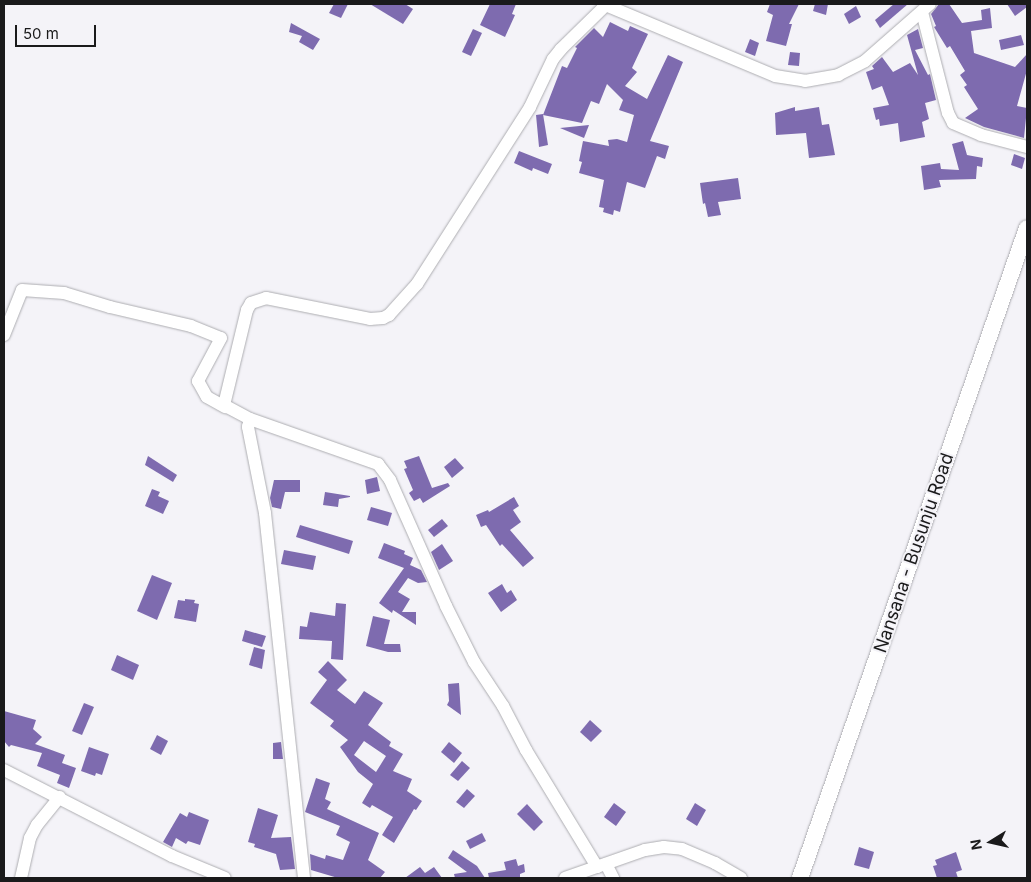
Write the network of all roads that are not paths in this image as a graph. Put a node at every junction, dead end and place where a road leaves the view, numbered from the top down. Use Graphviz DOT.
graph roads {
  1 [pos="605,4"];
  2 [pos="926,8"];
  3 [pos="1027,147"];
  4 [pos="1027,228"];
  5 [pos="4,334"];
  6 [pos="225,407"];
  7 [pos="250,419"];
  8 [pos="4,770"];
  9 [pos="60,797"];
  10 [pos="601,866"];
  11 [pos="21,878"];
  12 [pos="225,878"];
  13 [pos="304,878"];
  14 [pos="565,878"];
  15 [pos="612,878"];
  16 [pos="742,878"];
  17 [pos="800,878"];
  1 -- 2 [label="street"];
  1 -- 6 [label="street"];
  2 -- 3 [label="street"];
  4 -- 17 [label="main road, Nansana - Busunju Road"];
  5 -- 6 [label="street"];
  6 -- 7 [label="street"];
  7 -- 10 [label="street"];
  7 -- 13 [label="street"];
  8 -- 9 [label="street"];
  9 -- 11 [label="street"];
  9 -- 12 [label="street"];
  10 -- 14 [label="street"];
  10 -- 15 [label="street"];
  10 -- 16 [label="street"];
}
